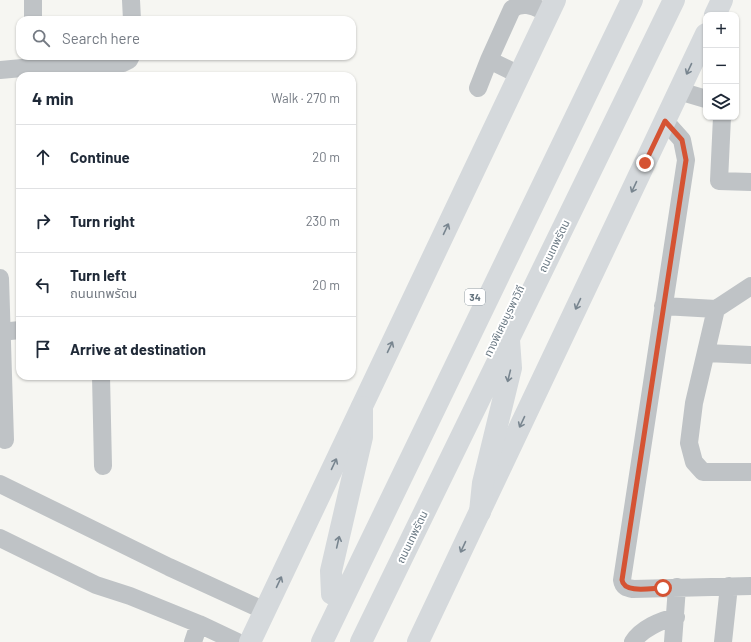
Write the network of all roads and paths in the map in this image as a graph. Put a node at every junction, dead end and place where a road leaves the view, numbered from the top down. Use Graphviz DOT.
graph roads {
  1 [pos="33,0"];
  2 [pos="131,0"];
  3 [pos="618,0"];
  4 [pos="632,0"];
  5 [pos="659,0"];
  6 [pos="674,0"];
  7 [pos="722,0"];
  8 [pos="552,7"];
  9 [pos="716,12"];
  10 [pos="33,16"];
  11 [pos="132,16"];
  12 [pos="703,40"];
  13 [pos="129,60"];
  14 [pos="488,60"];
  15 [pos="33,61"];
  16 [pos="0,70"];
  17 [pos="520,75"];
  18 [pos="478,88"];
  19 [pos="679,91"];
  20 [pos="703,98"];
  21 [pos="722,120"];
  22 [pos="665,121"];
  23 [pos="751,182"];
  24 [pos="0,278"];
  25 [pos="751,286"];
  26 [pos="663,306"];
  27 [pos="716,309"];
  28 [pos="16,330"];
  29 [pos="0,332"];
  30 [pos="509,337"];
  31 [pos="706,353"];
  32 [pos="751,355"];
  33 [pos="101,380"];
  34 [pos="362,406"];
  35 [pos="5,440"];
  36 [pos="103,466"];
  37 [pos="751,472"];
  38 [pos="0,484"];
  39 [pos="480,512"];
  40 [pos="0,538"];
  41 [pos="729,586"];
  42 [pos="751,586"];
  43 [pos="677,587"];
  44 [pos="332,594"];
  45 [pos="264,611"];
  46 [pos="676,617"];
  47 [pos="199,624"];
  48 [pos="193,642"];
  49 [pos="237,642"];
  50 [pos="250,642"];
  51 [pos="309,642"];
  52 [pos="322,642"];
  53 [pos="349,642"];
  54 [pos="360,642"];
  55 [pos="418,642"];
  56 [pos="632,642"];
  57 [pos="673,642"];
  58 [pos="722,642"];
  1 -- 10 [label="street"];
  2 -- 11 [label="street"];
  3 -- 44 [label="main road, 34"];
  4 -- 52 [label="main road"];
  5 -- 53 [label="main road, ทางพิเศษบูรพาวิถี"];
  6 -- 30 [label="main road, ถนนเทพรัตน"];
  7 -- 9 [label="main road"];
  8 -- 14 [label="street"];
  8 -- 17 [label="main road"];
  12 -- 19 [label="main road, one-way"];
  13 -- 15 [label="street"];
  14 -- 17 [label="street"];
  14 -- 18 [label="street"];
  15 -- 16 [label="street"];
  34 -- 17 [label="main road, one-way"];
  19 -- 20 [label="street"];
  19 -- 22 [label="main road"];
  21 -- 23 [label="street"];
  22 -- 26 [label="street"];
  22 -- 39 [label="main road, one-way"];
  24 -- 29 [label="street"];
  25 -- 27 [label="street"];
  26 -- 27 [label="street"];
  26 -- 43 [label="street"];
  27 -- 31 [label="street"];
  28 -- 29 [label="street"];
  29 -- 35 [label="street"];
  30 -- 39 [label="main road, one-way"];
  30 -- 54 [label="main road, ถนนเทพรัตน"];
  31 -- 32 [label="street"];
  31 -- 37 [label="street"];
  33 -- 36 [label="street"];
  44 -- 34 [label="main road, one-way"];
  45 -- 34 [label="main road, one-way"];
  38 -- 45 [label="street"];
  39 -- 55 [label="main road, one-way"];
  40 -- 47 [label="street"];
  41 -- 42 [label="street"];
  41 -- 43 [label="street"];
  41 -- 58 [label="street"];
  43 -- 46 [label="street"];
  44 -- 51 [label="main road, 34"];
  45 -- 50 [label="main road"];
  46 -- 56 [label="street"];
  46 -- 57 [label="street"];
  47 -- 48 [label="street"];
  47 -- 49 [label="street"];
}
